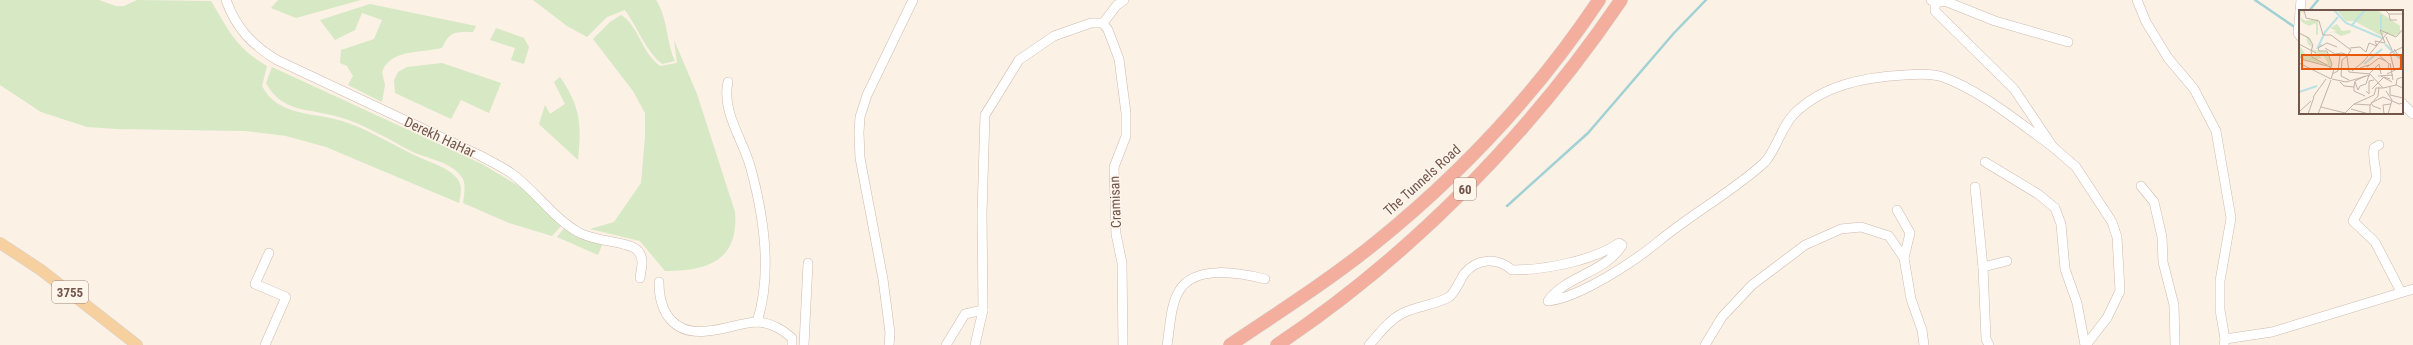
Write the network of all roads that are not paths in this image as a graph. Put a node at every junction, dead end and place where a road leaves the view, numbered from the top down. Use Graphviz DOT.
graph roads {
  1 [pos="226,0"];
  2 [pos="914,0"];
  3 [pos="1598,0"];
  4 [pos="1621,0"];
  5 [pos="2137,0"];
  6 [pos="2302,0"];
  7 [pos="1933,1"];
  8 [pos="1117,2"];
  9 [pos="2300,10"];
  10 [pos="2299,22"];
  11 [pos="1103,23"];
  12 [pos="2299,34"];
  13 [pos="2068,42"];
  14 [pos="728,82"];
  15 [pos="2403,104"];
  16 [pos="2413,114"];
  17 [pos="2379,144"];
  18 [pos="2053,148"];
  19 [pos="1985,162"];
  20 [pos="2141,186"];
  21 [pos="1975,187"];
  22 [pos="1897,210"];
  23 [pos="0,242"];
  24 [pos="269,253"];
  25 [pos="1904,258"];
  26 [pos="2007,261"];
  27 [pos="808,263"];
  28 [pos="1983,267"];
  29 [pos="640,278"];
  30 [pos="1265,279"];
  31 [pos="659,282"];
  32 [pos="2413,289"];
  33 [pos="2401,292"];
  34 [pos="983,310"];
  35 [pos="757,322"];
  36 [pos="2224,342"];
  37 [pos="137,345"];
  38 [pos="265,345"];
  39 [pos="792,345"];
  40 [pos="804,345"];
  41 [pos="889,345"];
  42 [pos="946,345"];
  43 [pos="975,345"];
  44 [pos="1124,345"];
  45 [pos="1167,345"];
  46 [pos="1230,345"];
  47 [pos="1277,345"];
  48 [pos="1370,345"];
  49 [pos="1705,345"];
  50 [pos="1924,345"];
  51 [pos="1989,345"];
  52 [pos="2086,345"];
  53 [pos="2175,345"];
  1 -- 29 [label="street, Derekh HaHar"];
  2 -- 41 [label="street"];
  3 -- 46 [label="highway, The Tunnels Road / 60"];
  4 -- 47 [label="highway, 60"];
  5 -- 36 [label="street"];
  6 -- 9 [label="street"];
  7 -- 13 [label="street"];
  7 -- 18 [label="street"];
  8 -- 11 [label="street"];
  10 -- 12 [label="street"];
  11 -- 34 [label="street"];
  11 -- 44 [label="street, Cramisan"];
  14 -- 35 [label="street"];
  15 -- 16 [label="street"];
  17 -- 33 [label="street"];
  18 -- 48 [label="street"];
  18 -- 52 [label="street"];
  19 -- 52 [label="street"];
  20 -- 53 [label="street"];
  21 -- 28 [label="street"];
  22 -- 25 [label="street"];
  23 -- 37 [label="main road, 3755"];
  24 -- 38 [label="street"];
  25 -- 49 [label="street"];
  25 -- 50 [label="street"];
  26 -- 28 [label="street"];
  27 -- 40 [label="street"];
  28 -- 51 [label="street"];
  30 -- 45 [label="street"];
  31 -- 35 [label="street"];
  32 -- 33 [label="street"];
  33 -- 36 [label="street"];
  34 -- 42 [label="street"];
  34 -- 43 [label="street"];
  35 -- 39 [label="street"];
}
